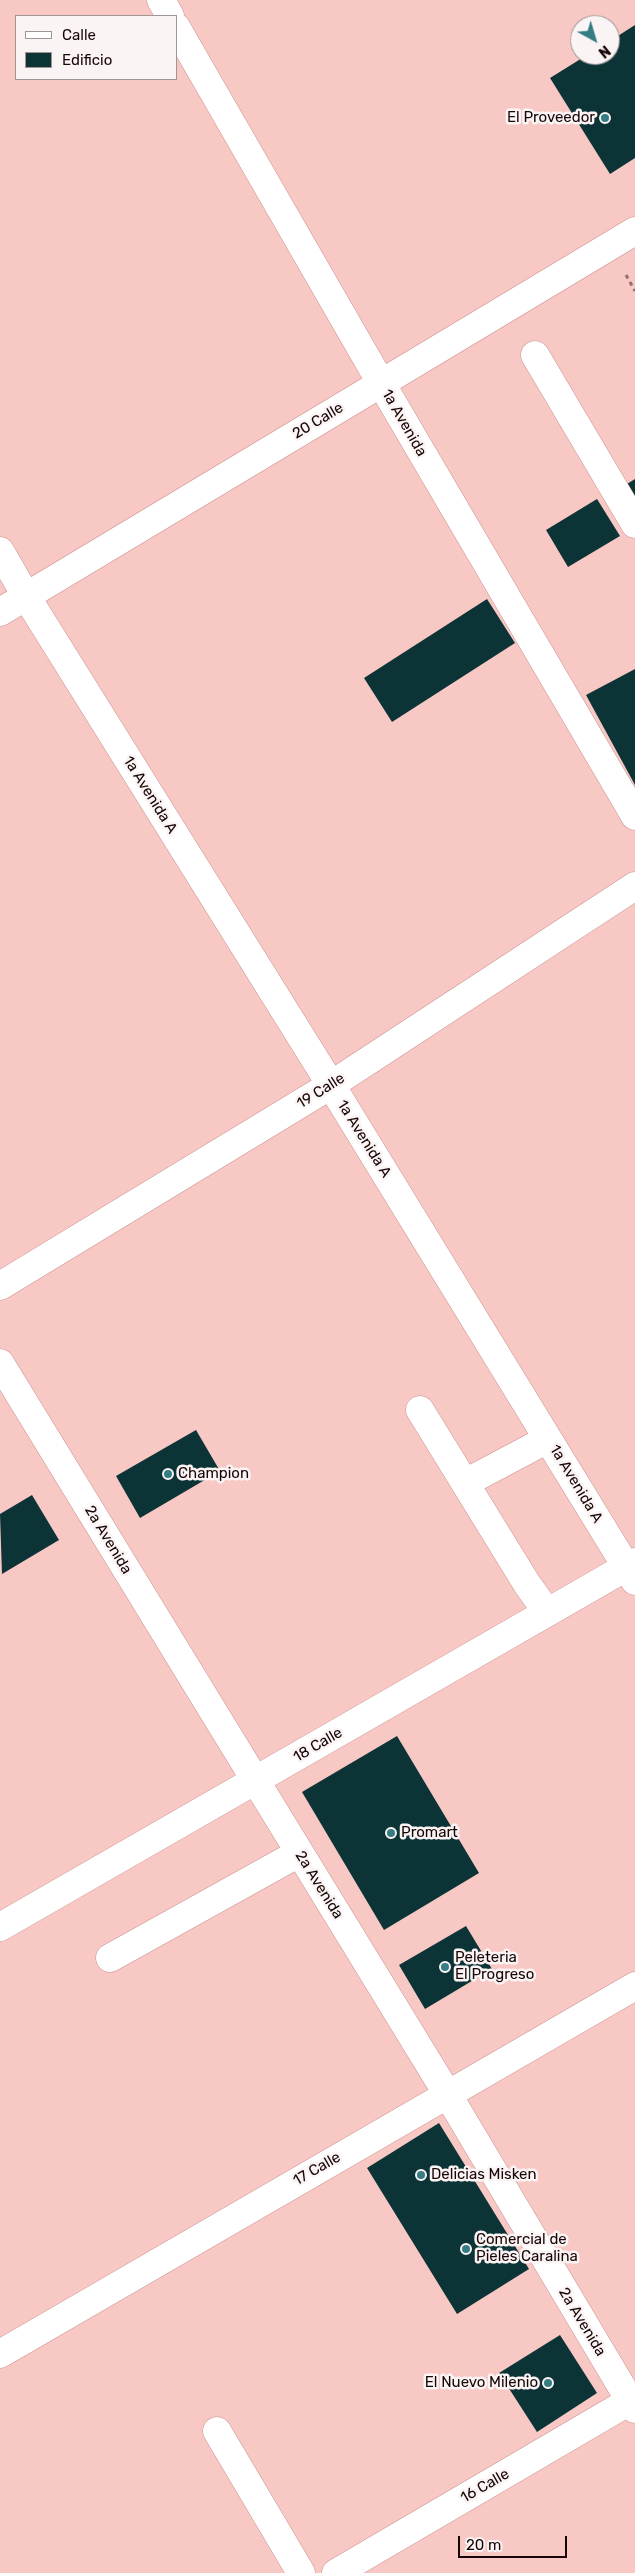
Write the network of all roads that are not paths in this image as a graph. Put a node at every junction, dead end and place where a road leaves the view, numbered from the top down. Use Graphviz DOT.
graph roads {
  1 [pos="161,0"];
  2 [pos="169,15"];
  3 [pos="178,30"];
  4 [pos="635,231"];
  5 [pos="535,355"];
  6 [pos="381,383"];
  7 [pos="635,524"];
  8 [pos="0,551"];
  9 [pos="26,596"];
  10 [pos="0,612"];
  11 [pos="635,816"];
  12 [pos="635,886"];
  13 [pos="331,1085"];
  14 [pos="0,1286"];
  15 [pos="0,1363"];
  16 [pos="420,1410"];
  17 [pos="548,1439"];
  18 [pos="465,1483"];
  19 [pos="632,1570"];
  20 [pos="547,1612"];
  21 [pos="254,1781"];
  22 [pos="299,1853"];
  23 [pos="0,1927"];
  24 [pos="110,1958"];
  25 [pos="635,1986"];
  26 [pos="448,2095"];
  27 [pos="0,2354"];
  28 [pos="633,2403"];
  29 [pos="217,2431"];
  30 [pos="300,2573"];
  31 [pos="336,2573"];
  1 -- 2 [label="street"];
  3 -- 6 [label="street, 1a Avenida"];
  4 -- 6 [label="street, 20 Calle"];
  5 -- 7 [label="street"];
  6 -- 9 [label="street, 20 Calle"];
  6 -- 11 [label="street, 1a Avenida"];
  8 -- 9 [label="street, 1a Avenida A"];
  9 -- 10 [label="street, 20 Calle"];
  9 -- 13 [label="street, 1a Avenida A"];
  12 -- 13 [label="street, 19 Calle"];
  13 -- 14 [label="street, 19 Calle"];
  13 -- 17 [label="street, 1a Avenida A"];
  15 -- 21 [label="street, 2a Avenida"];
  16 -- 18 [label="street"];
  17 -- 18 [label="street"];
  17 -- 19 [label="street, 1a Avenida A"];
  18 -- 20 [label="street"];
  19 -- 20 [label="street, 18 Calle"];
  20 -- 21 [label="street, 18 Calle"];
  21 -- 22 [label="street, 2a Avenida"];
  21 -- 23 [label="street, 18 Calle"];
  22 -- 24 [label="street"];
  22 -- 26 [label="street, 2a Avenida"];
  25 -- 26 [label="street, 17 Calle"];
  26 -- 27 [label="street, 17 Calle"];
  26 -- 28 [label="street, 2a Avenida"];
  28 -- 31 [label="street, 16 Calle"];
  29 -- 30 [label="street"];
}
